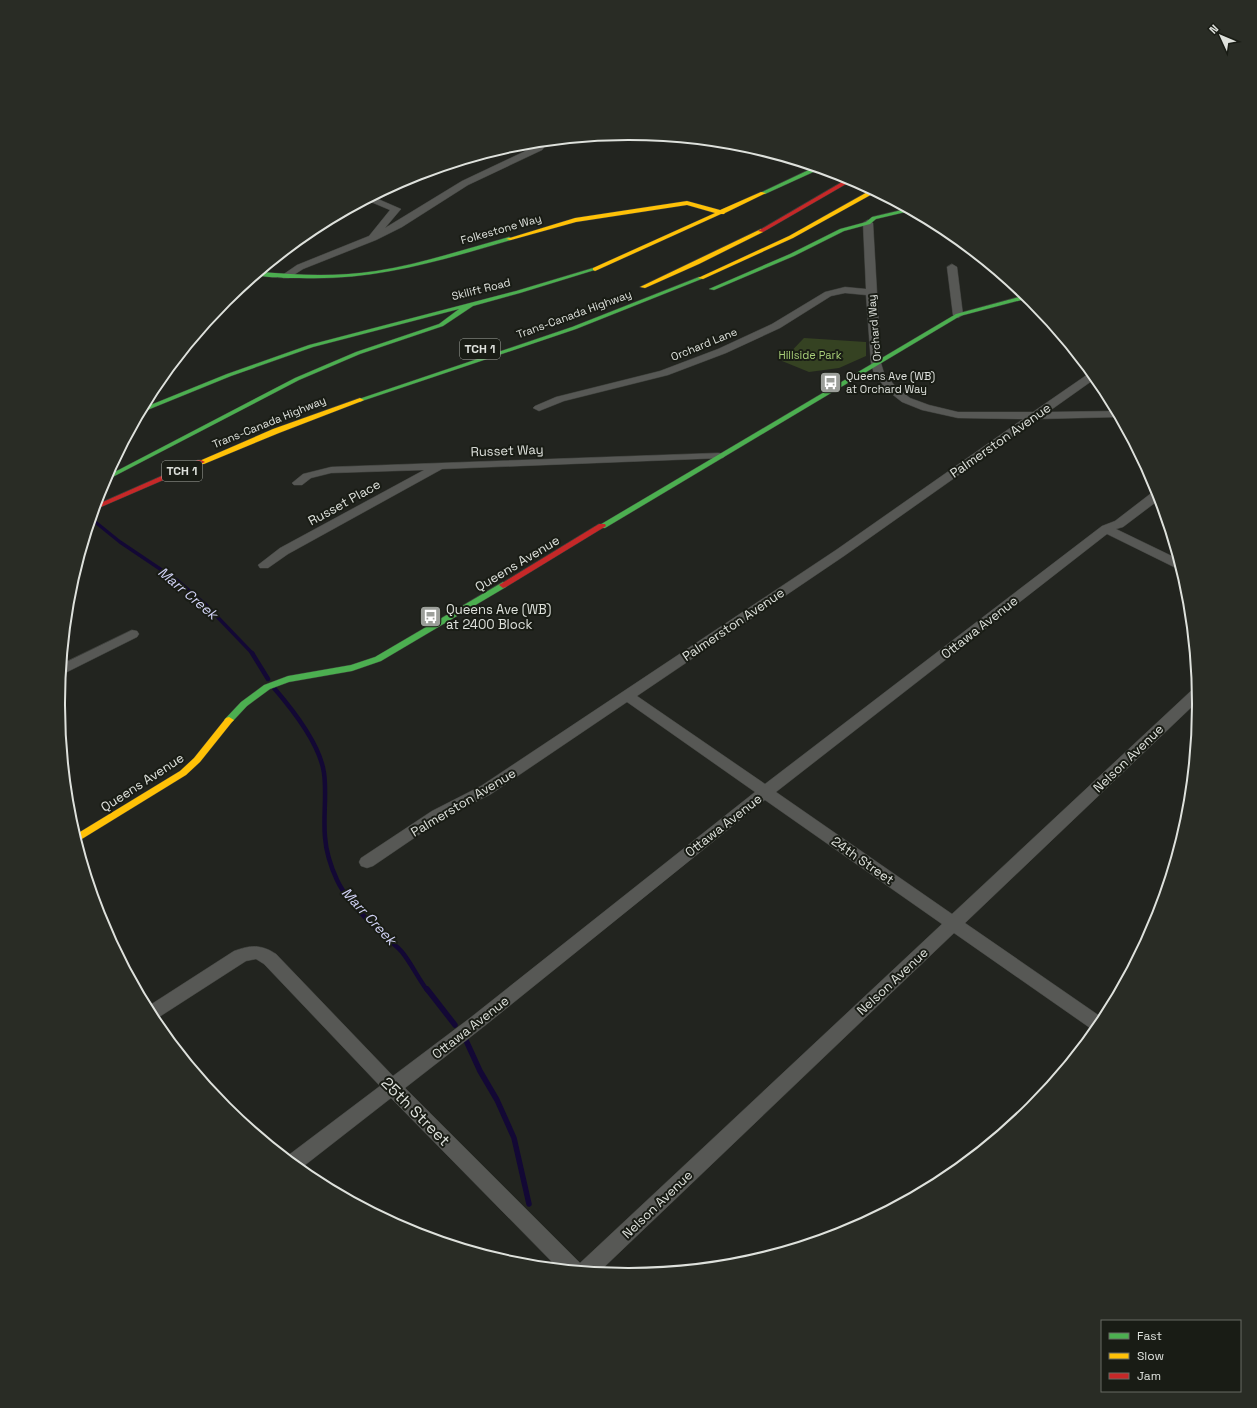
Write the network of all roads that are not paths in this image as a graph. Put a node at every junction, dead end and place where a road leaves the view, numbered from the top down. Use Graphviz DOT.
graph roads {
  1 [pos="539,148"];
  2 [pos="812,171"];
  3 [pos="844,183"];
  4 [pos="868,194"];
  5 [pos="376,201"];
  6 [pos="902,212"];
  7 [pos="722,213"];
  8 [pos="868,223"];
  9 [pos="373,238"];
  10 [pos="952,267"];
  11 [pos="264,274"];
  12 [pos="286,276"];
  13 [pos="632,291"];
  14 [pos="704,292"];
  15 [pos="871,293"];
  16 [pos="1020,299"];
  17 [pos="471,304"];
  18 [pos="958,315"];
  19 [pos="417,318"];
  20 [pos="433,329"];
  21 [pos="589,332"];
  22 [pos="876,363"];
  23 [pos="1088,378"];
  24 [pos="382,382"];
  25 [pos="369,396"];
  26 [pos="149,408"];
  27 [pos="539,408"];
  28 [pos="1112,414"];
  29 [pos="1035,415"];
  30 [pos="719,456"];
  31 [pos="440,466"];
  32 [pos="114,475"];
  33 [pos="298,483"];
  34 [pos="113,490"];
  35 [pos="1153,498"];
  36 [pos="102,505"];
  37 [pos="1106,529"];
  38 [pos="1174,562"];
  39 [pos="264,565"];
  40 [pos="132,634"];
  41 [pos="66,667"];
  42 [pos="626,695"];
  43 [pos="1192,698"];
  44 [pos="766,792"];
  45 [pos="81,835"];
  46 [pos="367,862"];
  47 [pos="954,923"];
  48 [pos="156,1010"];
  49 [pos="1094,1021"];
  50 [pos="392,1087"];
  51 [pos="297,1160"];
  52 [pos="568,1264"];
  53 [pos="591,1266"];
  1 -- 9 [label="street"];
  2 -- 7 [label="main road, Skilift Road"];
  3 -- 13 [label="main road, Trans-Canada Highway"];
  4 -- 25 [label="main road, Trans-Canada Highway / TCH 1"];
  5 -- 9 [label="street"];
  6 -- 8 [label="main road"];
  7 -- 12 [label="main road, Folkestone Way"];
  7 -- 17 [label="main road, Skilift Road"];
  8 -- 14 [label="main road"];
  8 -- 15 [label="street, Orchard Way"];
  9 -- 12 [label="street"];
  10 -- 18 [label="street"];
  11 -- 12 [label="main road, Folkestone Way"];
  15 -- 22 [label="street, Orchard Way"];
  15 -- 27 [label="street, Orchard Lane"];
  16 -- 18 [label="main road, Queens Avenue"];
  17 -- 19 [label="main road, Skilift Road"];
  17 -- 20 [label="main road"];
  18 -- 22 [label="main road, Queens Avenue"];
  19 -- 20 [label="main road"];
  19 -- 26 [label="main road, Skilift Road"];
  20 -- 32 [label="main road"];
  21 -- 25 [label="main road"];
  22 -- 29 [label="street, Orchard Way"];
  22 -- 30 [label="main road, Queens Avenue"];
  23 -- 29 [label="street, Palmerston Avenue"];
  24 -- 34 [label="main road, Trans-Canada Highway / TCH 1"];
  25 -- 36 [label="main road, Trans-Canada Highway / TCH 1"];
  28 -- 29 [label="street, Orchard Way"];
  29 -- 42 [label="street, Palmerston Avenue"];
  30 -- 31 [label="street, Russet Way"];
  30 -- 45 [label="main road, Queens Avenue"];
  31 -- 33 [label="street, Russet Way"];
  31 -- 39 [label="street, Russet Place"];
  35 -- 37 [label="street, Ottawa Avenue"];
  37 -- 38 [label="street"];
  37 -- 44 [label="street, Ottawa Avenue"];
  40 -- 41 [label="street"];
  42 -- 44 [label="street, 24th Street"];
  42 -- 46 [label="street, Palmerston Avenue"];
  43 -- 47 [label="street, Nelson Avenue"];
  44 -- 47 [label="street, 24th Street"];
  44 -- 50 [label="street, Ottawa Avenue"];
  47 -- 49 [label="street, 24th Street"];
  47 -- 53 [label="street, Nelson Avenue"];
  48 -- 50 [label="street, 25th Street"];
  50 -- 51 [label="street, Ottawa Avenue"];
  50 -- 52 [label="street, 25th Street"];
}
